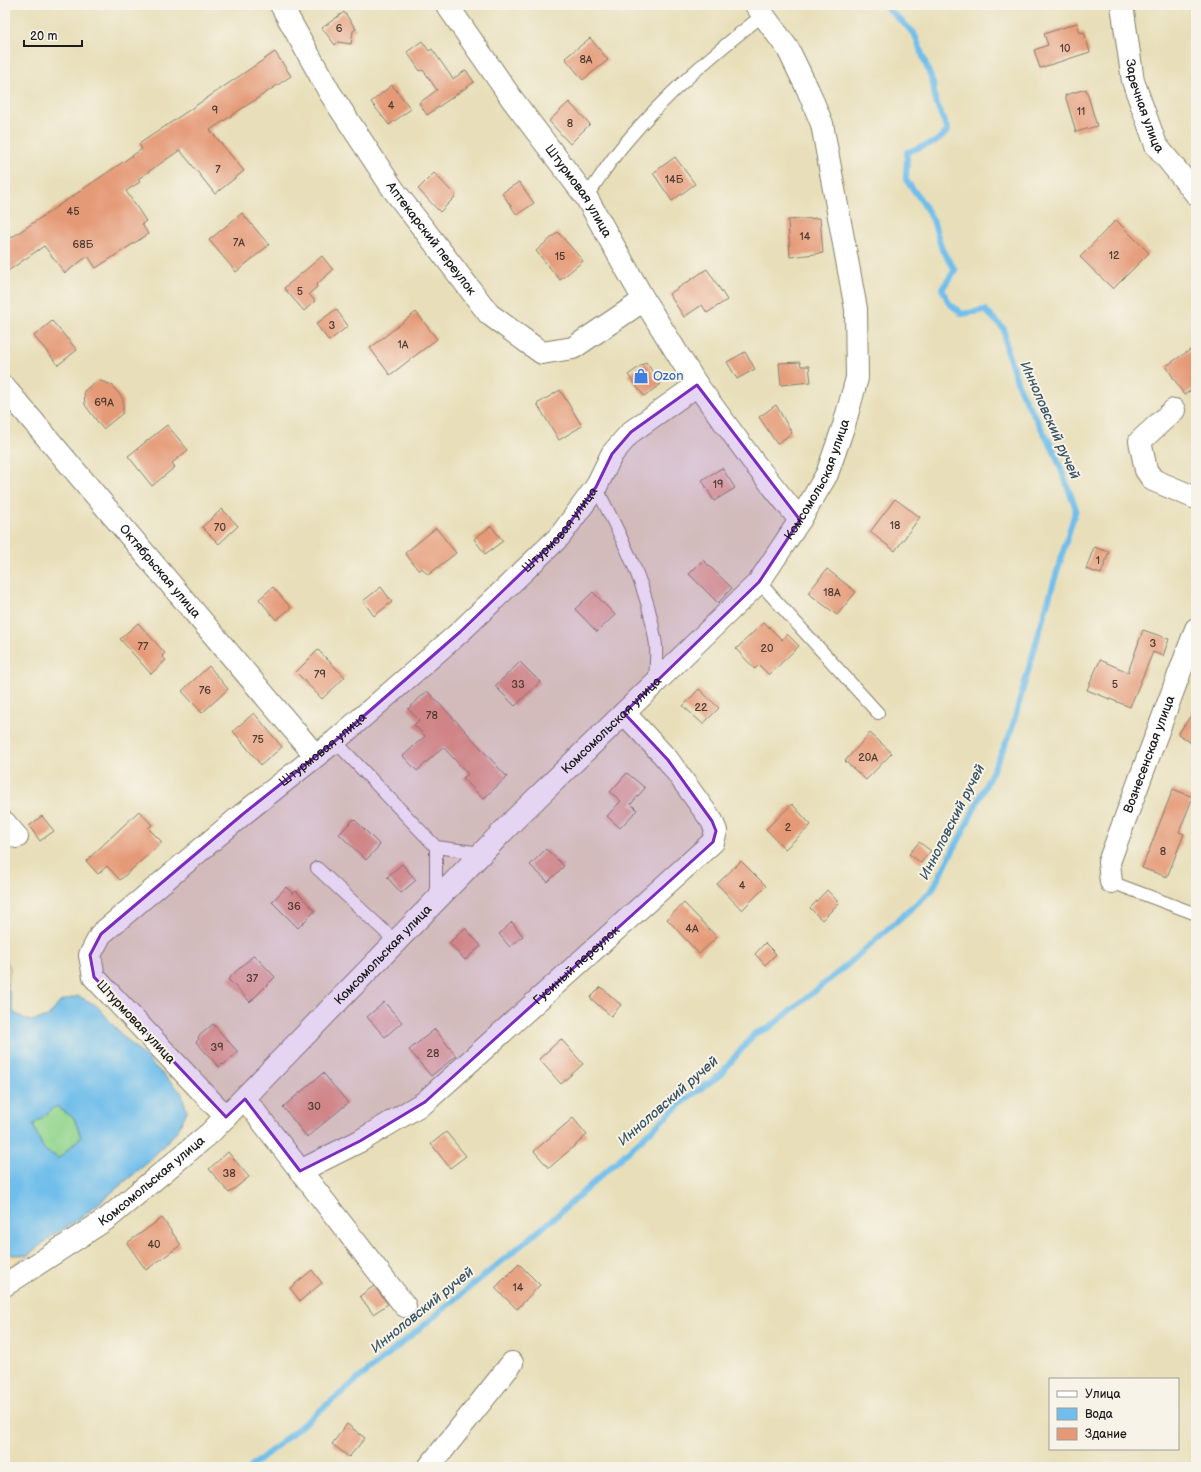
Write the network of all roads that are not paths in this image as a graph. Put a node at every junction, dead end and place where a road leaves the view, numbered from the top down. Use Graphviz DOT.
graph roads {
  1 [pos="281,5"];
  2 [pos="447,5"];
  3 [pos="1122,5"];
  4 [pos="759,10"];
  5 [pos="1196,194"];
  6 [pos="586,197"];
  7 [pos="644,300"];
  8 [pos="697,385"];
  9 [pos="5,388"];
  10 [pos="1174,410"];
  11 [pos="596,487"];
  12 [pos="1196,498"];
  13 [pos="800,520"];
  14 [pos="759,582"];
  15 [pos="1196,629"];
  16 [pos="655,682"];
  17 [pos="624,713"];
  18 [pos="878,713"];
  19 [pos="335,741"];
  20 [pos="315,755"];
  21 [pos="436,847"];
  22 [pos="482,853"];
  23 [pos="316,868"];
  24 [pos="1111,882"];
  25 [pos="436,900"];
  26 [pos="1196,914"];
  27 [pos="396,942"];
  28 [pos="245,1099"];
  29 [pos="226,1117"];
  30 [pos="300,1170"];
  31 [pos="5,1285"];
  32 [pos="405,1306"];
  33 [pos="512,1363"];
  34 [pos="429,1467"];
  1 -- 7 [label="street, Аптекарский переулок"];
  2 -- 6 [label="street, Штурмовая улица"];
  3 -- 5 [label="street, Заречная улица"];
  4 -- 6 [label="lane"];
  4 -- 13 [label="street, Комсомольская улица"];
  6 -- 7 [label="street, Штурмовая улица"];
  7 -- 8 [label="street, Штурмовая улица"];
  8 -- 11 [label="street, Штурмовая улица"];
  8 -- 13 [label="street, Штурмовая улица"];
  9 -- 20 [label="street, Октябрьская улица"];
  10 -- 12 [label="street"];
  11 -- 16 [label="lane"];
  11 -- 19 [label="street, Штурмовая улица"];
  13 -- 14 [label="street, Комсомольская улица"];
  14 -- 16 [label="street, Комсомольская улица"];
  14 -- 18 [label="lane"];
  15 -- 24 [label="street, Вознесенская улица"];
  16 -- 17 [label="street, Комсомольская улица"];
  17 -- 22 [label="street, Комсомольская улица"];
  17 -- 30 [label="street, Гусиный переулок"];
  19 -- 20 [label="street, Штурмовая улица"];
  19 -- 21 [label="lane"];
  20 -- 29 [label="street, Штурмовая улица"];
  21 -- 22 [label="lane"];
  21 -- 25 [label="lane"];
  22 -- 25 [label="street, Комсомольская улица"];
  23 -- 27 [label="lane"];
  24 -- 26 [label="lane"];
  25 -- 27 [label="street, Комсомольская улица"];
  27 -- 28 [label="street, Комсомольская улица"];
  28 -- 29 [label="street, Комсомольская улица"];
  28 -- 30 [label="street"];
  29 -- 31 [label="street, Комсомольская улица"];
  30 -- 32 [label="street"];
  33 -- 34 [label="street"];
}
